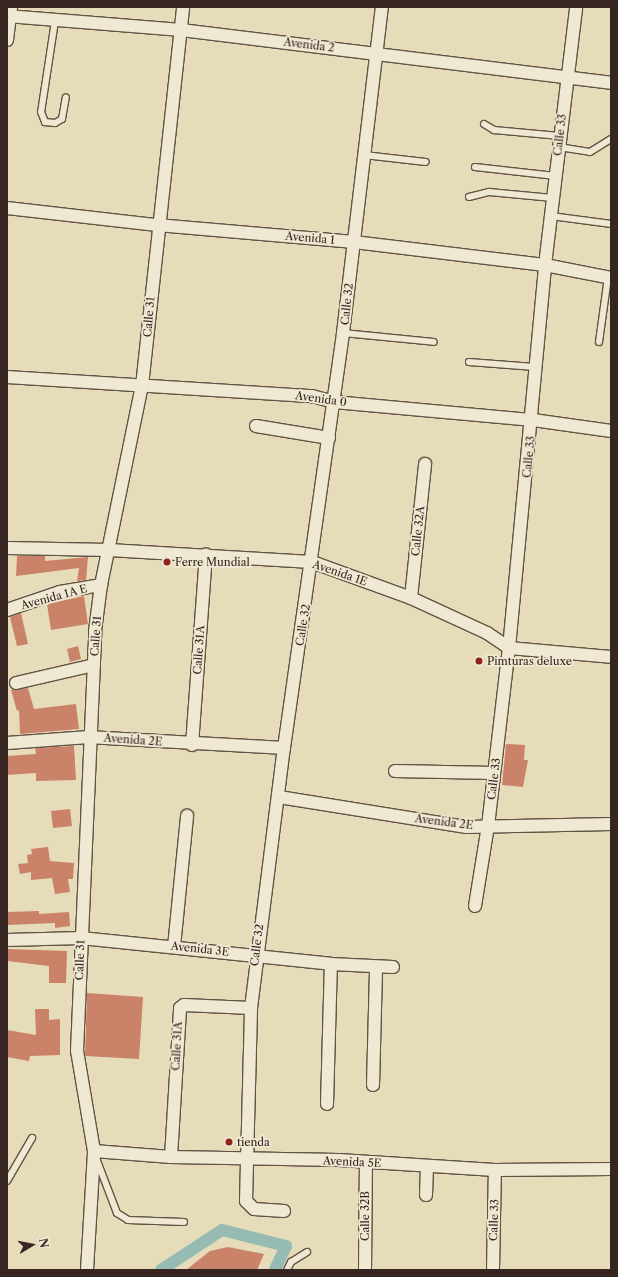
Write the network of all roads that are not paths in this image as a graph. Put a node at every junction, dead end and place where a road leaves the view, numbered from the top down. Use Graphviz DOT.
graph roads {
  1 [pos="183,7"];
  2 [pos="382,7"];
  3 [pos="576,7"];
  4 [pos="9,13"];
  5 [pos="55,21"];
  6 [pos="181,30"];
  7 [pos="7,40"];
  8 [pos="376,52"];
  9 [pos="568,77"];
  10 [pos="611,83"];
  11 [pos="66,97"];
  12 [pos="484,124"];
  13 [pos="611,139"];
  14 [pos="560,142"];
  15 [pos="364,155"];
  16 [pos="426,162"];
  17 [pos="475,167"];
  18 [pos="555,176"];
  19 [pos="469,197"];
  20 [pos="553,198"];
  21 [pos="7,208"];
  22 [pos="551,216"];
  23 [pos="611,224"];
  24 [pos="158,225"];
  25 [pos="354,242"];
  26 [pos="545,265"];
  27 [pos="610,278"];
  28 [pos="343,333"];
  29 [pos="434,342"];
  30 [pos="599,342"];
  31 [pos="469,362"];
  32 [pos="535,368"];
  33 [pos="7,377"];
  34 [pos="142,386"];
  35 [pos="334,402"];
  36 [pos="533,420"];
  37 [pos="256,426"];
  38 [pos="611,432"];
  39 [pos="329,438"];
  40 [pos="425,464"];
  41 [pos="7,548"];
  42 [pos="109,550"];
  43 [pos="206,555"];
  44 [pos="312,562"];
  45 [pos="101,584"];
  46 [pos="411,598"];
  47 [pos="7,610"];
  48 [pos="509,648"];
  49 [pos="611,657"];
  50 [pos="94,665"];
  51 [pos="16,683"];
  52 [pos="89,737"];
  53 [pos="7,743"];
  54 [pos="192,745"];
  55 [pos="284,748"];
  56 [pos="394,771"];
  57 [pos="494,772"];
  58 [pos="279,797"];
  59 [pos="187,816"];
  60 [pos="611,824"];
  61 [pos="488,826"];
  62 [pos="475,906"];
  63 [pos="81,938"];
  64 [pos="7,940"];
  65 [pos="174,947"];
  66 [pos="256,955"];
  67 [pos="331,964"];
  68 [pos="376,967"];
  69 [pos="393,967"];
  70 [pos="251,1008"];
  71 [pos="373,1085"];
  72 [pos="327,1104"];
  73 [pos="32,1138"];
  74 [pos="94,1151"];
  75 [pos="246,1156"];
  76 [pos="171,1157"];
  77 [pos="366,1162"];
  78 [pos="427,1166"];
  79 [pos="611,1169"];
  80 [pos="495,1170"];
  81 [pos="7,1181"];
  82 [pos="426,1195"];
  83 [pos="284,1212"];
  84 [pos="184,1222"];
  85 [pos="308,1252"];
  86 [pos="87,1270"];
  87 [pos="287,1270"];
  88 [pos="365,1270"];
  89 [pos="493,1270"];
  1 -- 6 [label="street, Calle 31"];
  2 -- 8 [label="street, Calle 32"];
  3 -- 9 [label="street, Calle 33"];
  4 -- 5 [label="street, Avenida 2"];
  4 -- 7 [label="street"];
  5 -- 6 [label="street, Avenida 2"];
  5 -- 11 [label="lane"];
  6 -- 8 [label="street, Avenida 2"];
  6 -- 24 [label="street, Calle 31"];
  8 -- 9 [label="street, Avenida 2"];
  8 -- 15 [label="street, Calle 32"];
  9 -- 10 [label="street, Avenida 2"];
  9 -- 14 [label="street, Calle 33"];
  12 -- 14 [label="lane"];
  13 -- 14 [label="lane"];
  14 -- 18 [label="street, Calle 33"];
  15 -- 16 [label="lane"];
  15 -- 25 [label="street, Calle 32"];
  17 -- 18 [label="lane"];
  18 -- 20 [label="street, Calle 33"];
  19 -- 20 [label="lane"];
  20 -- 22 [label="street, Calle 33"];
  21 -- 24 [label="street, Avenida 1"];
  22 -- 23 [label="lane"];
  22 -- 26 [label="street, Calle 33"];
  24 -- 25 [label="street, Avenida 1"];
  24 -- 34 [label="street, Calle 31"];
  25 -- 26 [label="street, Avenida 1"];
  25 -- 28 [label="street, Calle 32"];
  26 -- 27 [label="street, Avenida 1"];
  26 -- 32 [label="street, Calle 33"];
  27 -- 30 [label="lane"];
  28 -- 29 [label="lane"];
  28 -- 35 [label="street, Calle 32"];
  31 -- 32 [label="lane"];
  32 -- 36 [label="street, Calle 33"];
  33 -- 34 [label="street, Avenida 0"];
  34 -- 35 [label="street, Avenida 0"];
  34 -- 42 [label="street, Calle 31"];
  35 -- 36 [label="street, Avenida 0"];
  35 -- 39 [label="street, Calle 32"];
  36 -- 38 [label="street, Avenida 0"];
  36 -- 48 [label="street, Calle 33"];
  37 -- 39 [label="street"];
  39 -- 44 [label="street, Calle 32"];
  40 -- 46 [label="street, Calle 32A"];
  41 -- 42 [label="street, Avenida 1E"];
  42 -- 43 [label="street, Avenida 1E"];
  42 -- 45 [label="street, Calle 31"];
  43 -- 44 [label="street, Avenida 1E"];
  43 -- 54 [label="street, Calle 31A"];
  44 -- 46 [label="street, Avenida 1E"];
  44 -- 55 [label="street, Calle 32"];
  45 -- 47 [label="street, Avenida 1A E"];
  45 -- 50 [label="street, Calle 31"];
  46 -- 48 [label="street, Avenida 1E"];
  48 -- 49 [label="street"];
  48 -- 57 [label="street, Calle 33"];
  50 -- 51 [label="street"];
  50 -- 52 [label="street, Calle 31"];
  52 -- 53 [label="street, Avenida 2E"];
  52 -- 54 [label="street, Avenida 2E"];
  52 -- 63 [label="street, Calle 31"];
  54 -- 55 [label="street, Avenida 2E"];
  55 -- 58 [label="street, Calle 32"];
  56 -- 57 [label="street"];
  57 -- 61 [label="street, Calle 33"];
  58 -- 61 [label="street, Avenida 2E"];
  58 -- 66 [label="street, Calle 32"];
  59 -- 65 [label="street"];
  60 -- 61 [label="street, Avenida 2E"];
  61 -- 62 [label="street, Calle 33"];
  63 -- 64 [label="street, Avenida 3E"];
  63 -- 65 [label="street, Avenida 3E"];
  63 -- 74 [label="street, Calle 31"];
  65 -- 66 [label="street, Avenida 3E"];
  66 -- 67 [label="street, Avenida 3E"];
  66 -- 70 [label="street, Calle 32"];
  67 -- 68 [label="street, Avenida 3E"];
  67 -- 72 [label="street"];
  68 -- 69 [label="street, Avenida 3E"];
  68 -- 71 [label="street"];
  70 -- 75 [label="street, Calle 32"];
  70 -- 76 [label="street, Calle 31A"];
  73 -- 81 [label="lane"];
  74 -- 76 [label="street, Avenida 5E"];
  74 -- 84 [label="lane"];
  74 -- 86 [label="street, Calle 31"];
  75 -- 76 [label="street, Avenida 5E"];
  75 -- 77 [label="street, Avenida 5E"];
  75 -- 83 [label="street, Calle 32"];
  77 -- 78 [label="street, Avenida 5E"];
  77 -- 88 [label="street, Calle 32B"];
  78 -- 80 [label="street, Avenida 5E"];
  78 -- 82 [label="street"];
  79 -- 80 [label="street, Avenida 5E"];
  80 -- 89 [label="street, Calle 33"];
  85 -- 87 [label="lane"];
}
